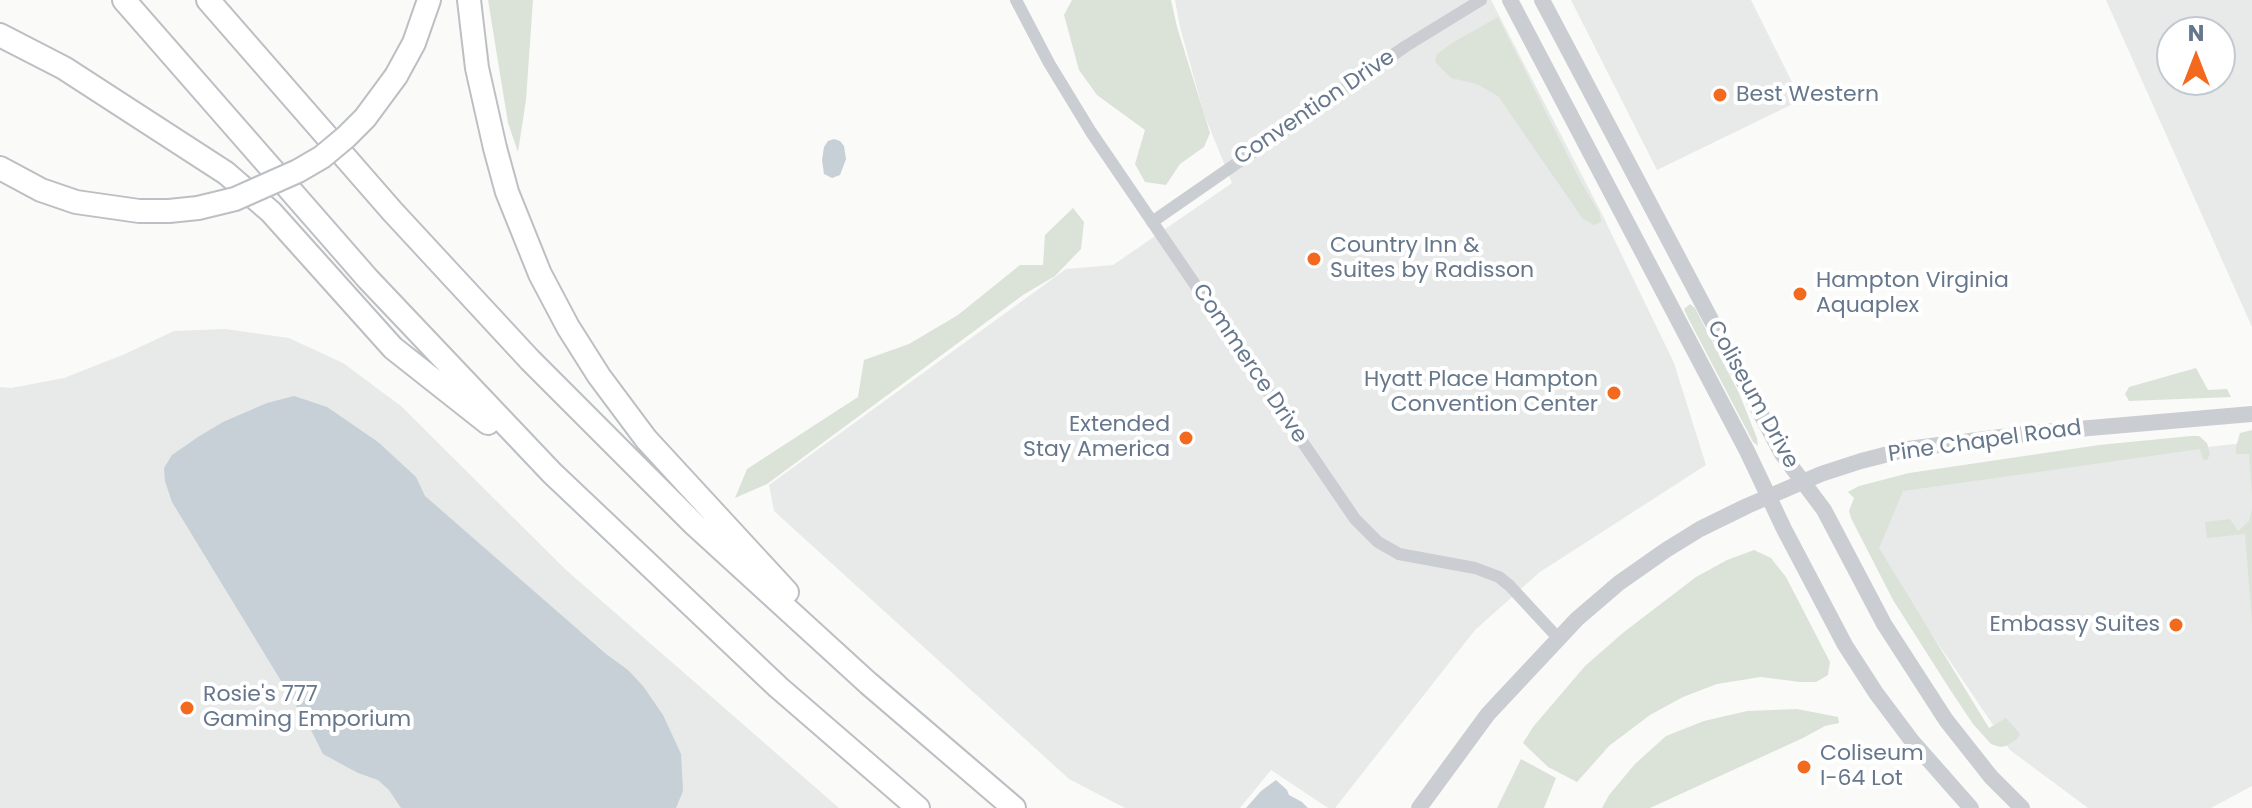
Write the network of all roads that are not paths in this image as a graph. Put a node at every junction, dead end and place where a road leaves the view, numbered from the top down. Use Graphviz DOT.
graph roads {
  1 [pos="124,0"];
  2 [pos="208,0"];
  3 [pos="429,0"];
  4 [pos="469,0"];
  5 [pos="1016,0"];
  6 [pos="1481,0"];
  7 [pos="1510,0"];
  8 [pos="1542,0"];
  9 [pos="0,35"];
  10 [pos="0,168"];
  11 [pos="1152,222"];
  12 [pos="2252,414"];
  13 [pos="552,473"];
  14 [pos="1802,482"];
  15 [pos="1769,496"];
  16 [pos="1558,638"];
  17 [pos="868,683"];
  18 [pos="918,808"];
  19 [pos="1014,808"];
  20 [pos="1419,808"];
  21 [pos="1971,808"];
  22 [pos="2022,808"];
  1 -- 13 [label="highway"];
  2 -- 17 [label="highway"];
  3 -- 10 [label="highway, bridge"];
  4 -- 17 [label="highway"];
  5 -- 11 [label="street, Commerce Drive"];
  6 -- 11 [label="street, Convention Drive"];
  7 -- 15 [label="street, Coliseum Drive"];
  8 -- 14 [label="street, Coliseum Drive"];
  9 -- 13 [label="highway"];
  11 -- 16 [label="street, Commerce Drive"];
  12 -- 14 [label="street, Pine Chapel Road"];
  13 -- 18 [label="highway"];
  14 -- 15 [label="street, Pine Chapel Road"];
  14 -- 22 [label="street, Coliseum Drive"];
  15 -- 16 [label="street, Pine Chapel Road"];
  15 -- 21 [label="street, Coliseum Drive"];
  16 -- 20 [label="street, Pine Chapel Road"];
  17 -- 19 [label="highway"];
}
